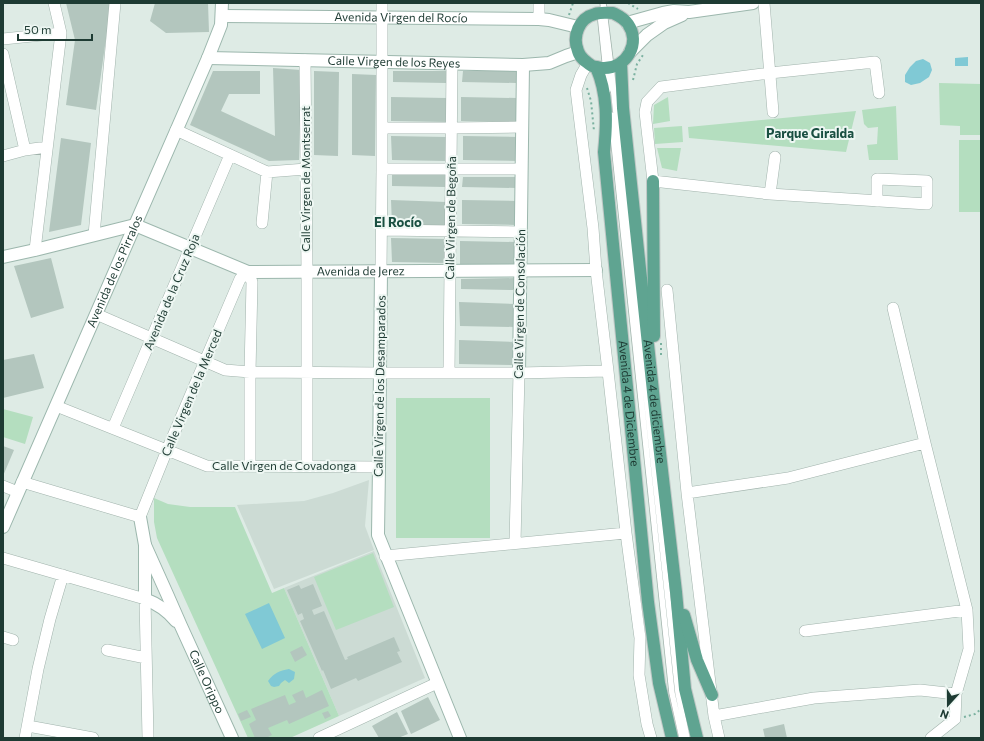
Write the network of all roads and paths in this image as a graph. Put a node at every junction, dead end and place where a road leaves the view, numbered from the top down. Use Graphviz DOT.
graph roads {
  1 [pos="54,3"];
  2 [pos="115,3"];
  3 [pos="222,3"];
  4 [pos="382,3"];
  5 [pos="539,3"];
  6 [pos="593,3"];
  7 [pos="628,3"];
  8 [pos="753,3"];
  9 [pos="764,3"];
  10 [pos="605,8"];
  11 [pos="640,10"];
  12 [pos="689,12"];
  13 [pos="222,16"];
  14 [pos="382,17"];
  15 [pos="587,17"];
  16 [pos="539,19"];
  17 [pos="627,23"];
  18 [pos="578,27"];
  19 [pos="61,33"];
  20 [pos="3,39"];
  21 [pos="578,52"];
  22 [pos="630,52"];
  23 [pos="645,52"];
  24 [pos="3,54"];
  25 [pos="208,58"];
  26 [pos="305,60"];
  27 [pos="383,62"];
  28 [pos="452,64"];
  29 [pos="523,65"];
  30 [pos="604,66"];
  31 [pos="770,73"];
  32 [pos="633,82"];
  33 [pos="879,92"];
  34 [pos="774,112"];
  35 [pos="522,127"];
  36 [pos="382,128"];
  37 [pos="452,128"];
  38 [pos="176,130"];
  39 [pos="48,147"];
  40 [pos="26,150"];
  41 [pos="230,155"];
  42 [pos="3,156"];
  43 [pos="775,157"];
  44 [pos="306,169"];
  45 [pos="382,169"];
  46 [pos="451,169"];
  47 [pos="521,169"];
  48 [pos="267,172"];
  49 [pos="653,181"];
  50 [pos="770,194"];
  51 [pos="876,201"];
  52 [pos="262,223"];
  53 [pos="135,225"];
  54 [pos="382,230"];
  55 [pos="451,230"];
  56 [pos="520,232"];
  57 [pos="94,235"];
  58 [pos="190,248"];
  59 [pos="35,250"];
  60 [pos="3,257"];
  61 [pos="596,270"];
  62 [pos="381,271"];
  63 [pos="450,271"];
  64 [pos="520,271"];
  65 [pos="248,272"];
  66 [pos="307,272"];
  67 [pos="667,290"];
  68 [pos="893,308"];
  69 [pos="96,314"];
  70 [pos="152,338"];
  71 [pos="204,361"];
  72 [pos="608,371"];
  73 [pos="250,372"];
  74 [pos="306,372"];
  75 [pos="380,373"];
  76 [pos="449,373"];
  77 [pos="519,373"];
  78 [pos="654,401"];
  79 [pos="56,406"];
  80 [pos="113,428"];
  81 [pos="925,443"];
  82 [pos="167,450"];
  83 [pos="250,466"];
  84 [pos="307,466"];
  85 [pos="380,467"];
  86 [pos="3,486"];
  87 [pos="20,487"];
  88 [pos="687,493"];
  89 [pos="140,517"];
  90 [pos="3,527"];
  91 [pos="626,533"];
  92 [pos="515,543"];
  93 [pos="146,545"];
  94 [pos="385,556"];
  95 [pos="3,558"];
  96 [pos="63,575"];
  97 [pos="676,591"];
  98 [pos="167,594"];
  99 [pos="145,599"];
  100 [pos="157,604"];
  101 [pos="967,610"];
  102 [pos="181,626"];
  103 [pos="805,630"];
  104 [pos="107,650"];
  105 [pos="146,658"];
  106 [pos="437,683"];
  107 [pos="956,694"];
  108 [pos="712,695"];
  109 [pos="981,709"];
  110 [pos="714,716"];
  111 [pos="955,719"];
  112 [pos="28,726"];
  113 [pos="341,733"];
  114 [pos="25,738"];
  115 [pos="93,738"];
  116 [pos="148,738"];
  117 [pos="232,738"];
  118 [pos="319,738"];
  119 [pos="460,738"];
  120 [pos="650,738"];
  121 [pos="672,738"];
  122 [pos="682,738"];
  123 [pos="687,738"];
  124 [pos="697,738"];
  125 [pos="719,738"];
  126 [pos="931,738"];
  1 -- 19 [label="street"];
  2 -- 57 [label="street"];
  3 -- 13 [label="street, Avenida de los Pirralos"];
  4 -- 14 [label="street, Calle Virgen de los Desamparados"];
  5 -- 16 [label="street"];
  6 -- 15 [label="main road"];
  7 -- 11 [label="path"];
  8 -- 12 [label="street"];
  9 -- 31 [label="street"];
  10 -- 15 [label="main road"];
  10 -- 17 [label="main road"];
  10 -- 30 [label="lane"];
  12 -- 17 [label="street"];
  12 -- 22 [label="street"];
  13 -- 14 [label="street, Avenida Virgen del Rocío"];
  13 -- 25 [label="street, Avenida de los Pirralos"];
  14 -- 16 [label="street, Avenida Virgen del Rocío"];
  14 -- 27 [label="street, Calle Virgen de los Desamparados"];
  15 -- 18 [label="main road"];
  16 -- 18 [label="street, Avenida Virgen del Rocío"];
  17 -- 22 [label="main road"];
  18 -- 21 [label="main road"];
  19 -- 20 [label="street"];
  19 -- 39 [label="street"];
  21 -- 29 [label="street, Calle Virgen de los Reyes"];
  21 -- 30 [label="main road"];
  22 -- 30 [label="main road"];
  23 -- 32 [label="path"];
  24 -- 40 [label="street"];
  25 -- 26 [label="street, Calle Virgen de los Reyes"];
  25 -- 38 [label="street, Avenida de los Pirralos"];
  26 -- 27 [label="street, Calle Virgen de los Reyes"];
  26 -- 44 [label="street, Calle Virgen de Montserrat"];
  27 -- 28 [label="street, Calle Virgen de los Reyes"];
  27 -- 36 [label="street, Calle Virgen de los Desamparados"];
  28 -- 29 [label="street, Calle Virgen de los Reyes"];
  28 -- 37 [label="street, Calle Virgen de Begoña"];
  29 -- 35 [label="street, Calle Virgen de Consolación"];
  30 -- 61 [label="street"];
  30 -- 78 [label="main road, Avenida 4 de diciembre"];
  30 -- 121 [label="main road, Avenida 4 de Diciembre"];
  30 -- 122 [label="lane"];
  30 -- 123 [label="lane"];
  31 -- 33 [label="street"];
  31 -- 34 [label="street"];
  31 -- 49 [label="street"];
  35 -- 37 [label="street"];
  35 -- 47 [label="street, Calle Virgen de Consolación"];
  36 -- 37 [label="street"];
  36 -- 45 [label="street, Calle Virgen de los Desamparados"];
  37 -- 46 [label="street, Calle Virgen de Begoña"];
  38 -- 41 [label="street"];
  38 -- 53 [label="street, Avenida de los Pirralos"];
  39 -- 40 [label="street"];
  39 -- 59 [label="street"];
  40 -- 42 [label="street"];
  41 -- 48 [label="street"];
  41 -- 58 [label="street, Avenida de la Cruz Roja"];
  43 -- 50 [label="street"];
  44 -- 48 [label="street"];
  44 -- 66 [label="street, Calle Virgen de Montserrat"];
  45 -- 46 [label="street"];
  45 -- 54 [label="street, Calle Virgen de los Desamparados"];
  46 -- 47 [label="street"];
  46 -- 55 [label="street, Calle Virgen de Begoña"];
  47 -- 56 [label="street, Calle Virgen de Consolación"];
  48 -- 52 [label="street"];
  49 -- 50 [label="street"];
  49 -- 78 [label="main road"];
  50 -- 51 [label="street"];
  51 -- 51 [label="street"];
  53 -- 57 [label="street"];
  53 -- 58 [label="street, Avenida de Jerez"];
  53 -- 69 [label="street, Avenida de los Pirralos"];
  54 -- 55 [label="street"];
  54 -- 62 [label="street, Calle Virgen de los Desamparados"];
  55 -- 56 [label="street"];
  55 -- 63 [label="street, Calle Virgen de Begoña"];
  56 -- 64 [label="street, Calle Virgen de Consolación"];
  57 -- 59 [label="street"];
  58 -- 65 [label="street, Avenida de Jerez"];
  58 -- 70 [label="street, Avenida de la Cruz Roja"];
  59 -- 60 [label="street"];
  61 -- 64 [label="street, Avenida de Jerez"];
  61 -- 72 [label="street"];
  62 -- 63 [label="street, Avenida de Jerez"];
  62 -- 66 [label="street, Avenida de Jerez"];
  62 -- 75 [label="street, Calle Virgen de los Desamparados"];
  63 -- 64 [label="street, Avenida de Jerez"];
  63 -- 76 [label="street, Calle Virgen de Begoña"];
  64 -- 77 [label="street, Calle Virgen de Consolación"];
  65 -- 66 [label="street, Avenida de Jerez"];
  65 -- 71 [label="street, Calle Virgen de la Merced"];
  65 -- 73 [label="street"];
  66 -- 74 [label="street, Calle Virgen de Montserrat"];
  67 -- 88 [label="street"];
  68 -- 81 [label="street"];
  69 -- 70 [label="street"];
  69 -- 79 [label="street, Avenida de los Pirralos"];
  70 -- 71 [label="street"];
  70 -- 80 [label="street, Avenida de la Cruz Roja"];
  71 -- 73 [label="street"];
  71 -- 82 [label="street, Calle Virgen de la Merced"];
  72 -- 77 [label="street"];
  72 -- 91 [label="street"];
  73 -- 74 [label="street"];
  73 -- 83 [label="street"];
  74 -- 75 [label="street"];
  74 -- 84 [label="street, Calle Virgen de Montserrat"];
  75 -- 76 [label="street"];
  75 -- 85 [label="street, Calle Virgen de los Desamparados"];
  76 -- 77 [label="street"];
  77 -- 92 [label="street, Calle Virgen de Consolación"];
  78 -- 97 [label="main road, Avenida 4 de diciembre"];
  79 -- 80 [label="street, Calle Virgen de Covadonga"];
  79 -- 87 [label="street, Avenida de los Pirralos"];
  80 -- 82 [label="street, Calle Virgen de Covadonga"];
  81 -- 88 [label="street"];
  81 -- 101 [label="street"];
  82 -- 83 [label="street, Calle Virgen de Covadonga"];
  82 -- 89 [label="street, Calle Virgen de la Merced"];
  83 -- 84 [label="street, Calle Virgen de Covadonga"];
  84 -- 85 [label="street, Calle Virgen de Covadonga"];
  85 -- 94 [label="street, Calle Virgen de los Desamparados"];
  86 -- 87 [label="street"];
  87 -- 89 [label="street"];
  87 -- 90 [label="street, Avenida de los Pirralos"];
  88 -- 108 [label="street"];
  89 -- 93 [label="street"];
  91 -- 92 [label="street"];
  91 -- 120 [label="street"];
  92 -- 94 [label="street"];
  93 -- 98 [label="street, Calle Orippo"];
  93 -- 99 [label="street"];
  94 -- 106 [label="street, Calle Virgen de los Desamparados"];
  95 -- 96 [label="street"];
  96 -- 99 [label="street"];
  96 -- 112 [label="street"];
  97 -- 108 [label="main road"];
  97 -- 124 [label="main road, Avenida 4 de diciembre"];
  98 -- 100 [label="street"];
  98 -- 102 [label="street, Calle Orippo"];
  99 -- 100 [label="street"];
  99 -- 105 [label="street"];
  100 -- 102 [label="street"];
  101 -- 103 [label="street"];
  101 -- 107 [label="street"];
  102 -- 117 [label="street, Calle Orippo"];
  104 -- 105 [label="street"];
  105 -- 116 [label="street"];
  106 -- 113 [label="street"];
  106 -- 119 [label="street, Calle Virgen de los Desamparados"];
  107 -- 110 [label="street"];
  107 -- 111 [label="street"];
  108 -- 110 [label="street"];
  109 -- 111 [label="path"];
  110 -- 125 [label="street"];
  111 -- 126 [label="street"];
  112 -- 114 [label="street"];
  112 -- 115 [label="street"];
  113 -- 118 [label="street"];
}
